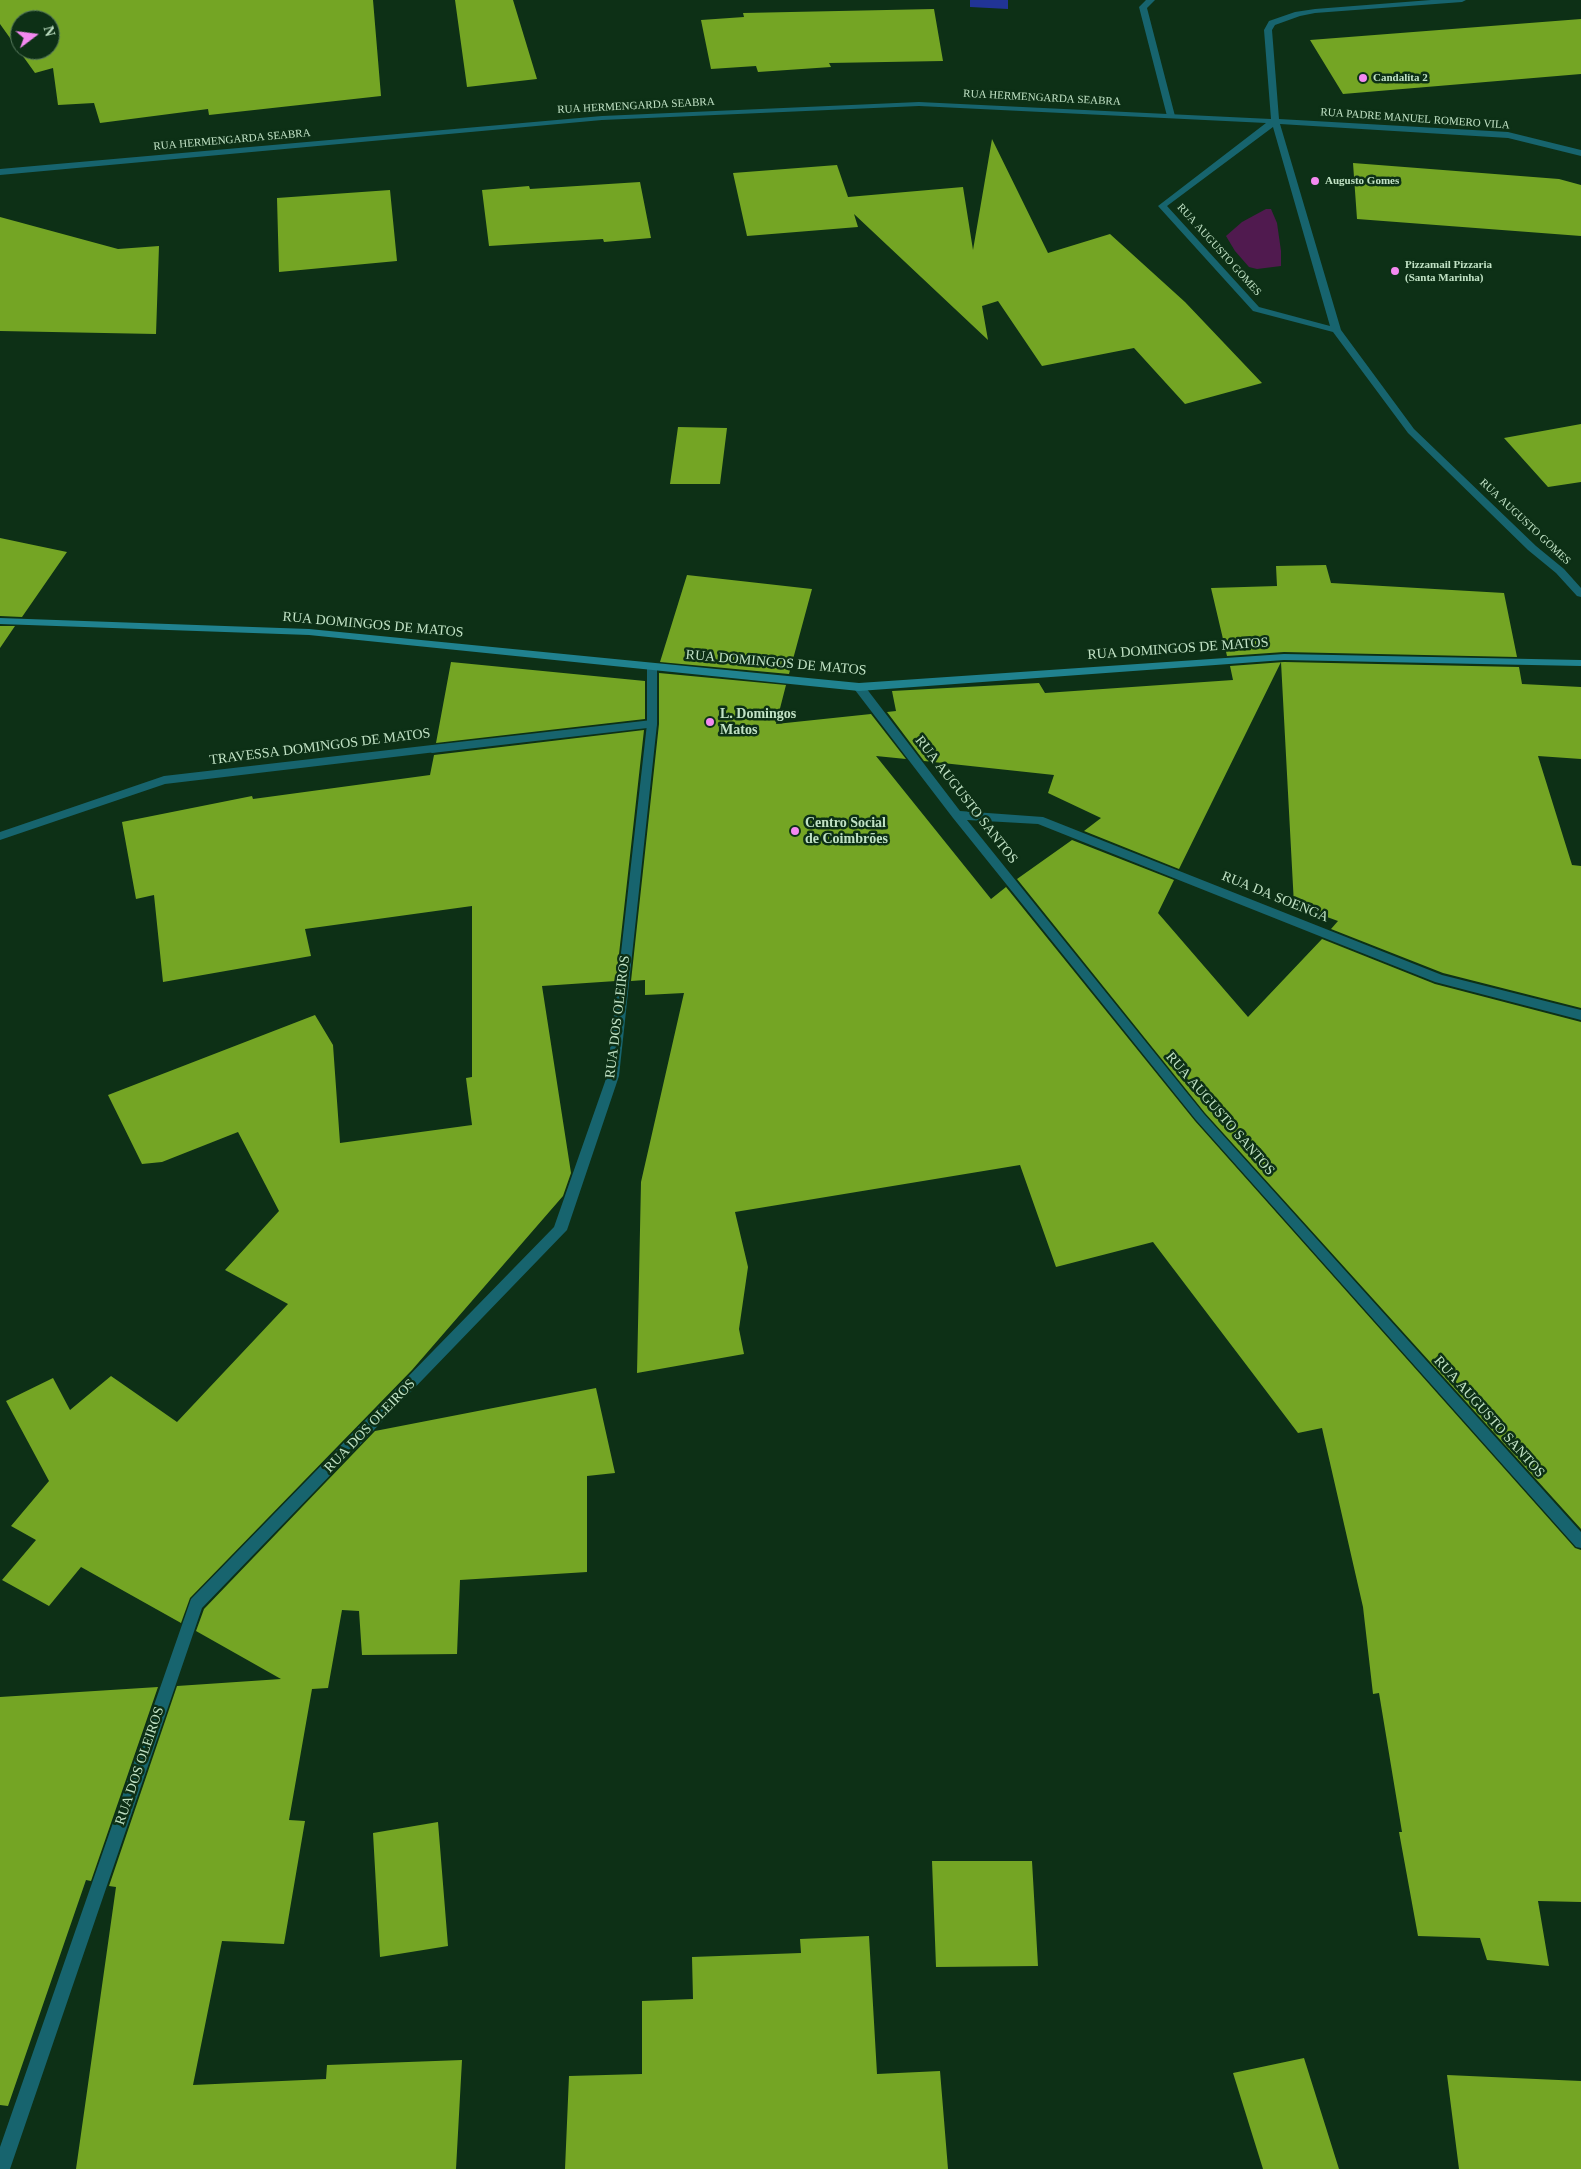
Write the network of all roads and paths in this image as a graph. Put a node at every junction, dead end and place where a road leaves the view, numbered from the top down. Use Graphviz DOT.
graph roads {
  1 [pos="1151,0"];
  2 [pos="1462,0"];
  3 [pos="1171,116"];
  4 [pos="1275,121"];
  5 [pos="1581,153"];
  6 [pos="0,172"];
  7 [pos="1336,330"];
  8 [pos="1581,594"];
  9 [pos="0,621"];
  10 [pos="1581,663"];
  11 [pos="652,667"];
  12 [pos="859,687"];
  13 [pos="652,724"];
  14 [pos="957,815"];
  15 [pos="0,836"];
  16 [pos="1581,1015"];
  17 [pos="1581,1542"];
  18 [pos="1,2169"];
  1 -- 3 [label="street"];
  2 -- 4 [label="street, RUA AUGUSTO GOMES"];
  3 -- 4 [label="street, RUA HERMENGARDA SEABRA"];
  3 -- 6 [label="street, RUA HERMENGARDA SEABRA"];
  4 -- 5 [label="street, RUA PADRE MANUEL ROMERO VILA"];
  4 -- 7 [label="street, RUA AUGUSTO GOMES"];
  4 -- 7 [label="street, RUA AUGUSTO GOMES"];
  7 -- 8 [label="street, RUA AUGUSTO GOMES"];
  9 -- 11 [label="main road, RUA DOMINGOS DE MATOS"];
  10 -- 12 [label="main road, RUA DOMINGOS DE MATOS"];
  11 -- 12 [label="main road, RUA DOMINGOS DE MATOS"];
  11 -- 13 [label="street, RUA DOS OLEIROS"];
  12 -- 14 [label="street, RUA AUGUSTO SANTOS"];
  13 -- 15 [label="street, TRAVESSA DOMINGOS DE MATOS"];
  13 -- 18 [label="street, RUA DOS OLEIROS"];
  14 -- 16 [label="street, RUA DA SOENGA"];
  14 -- 17 [label="street, RUA AUGUSTO SANTOS"];
}
